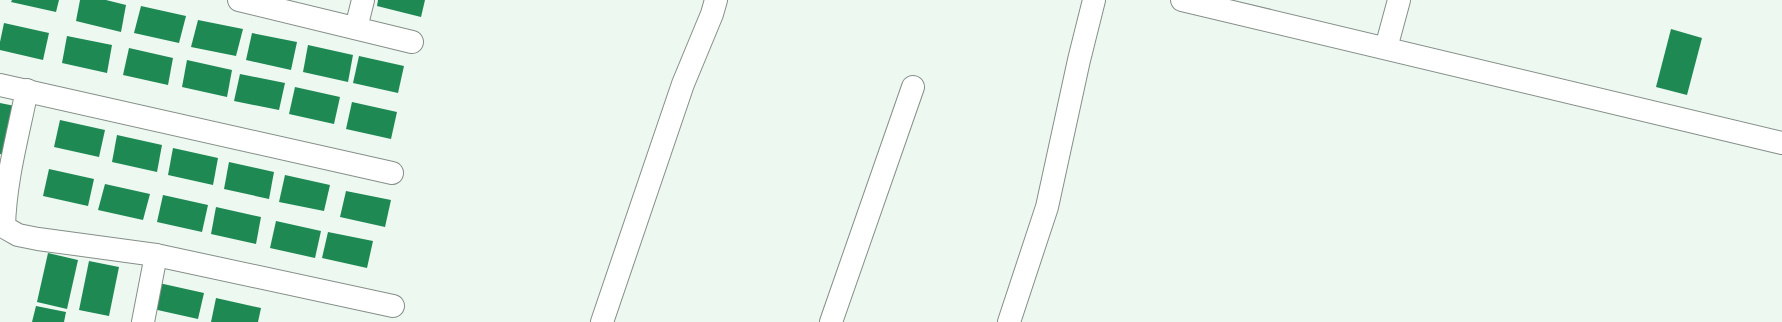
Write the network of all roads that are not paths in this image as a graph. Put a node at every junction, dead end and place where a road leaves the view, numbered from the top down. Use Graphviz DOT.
graph roads {
  1 [pos="239,0"];
  2 [pos="363,0"];
  3 [pos="716,0"];
  4 [pos="1094,0"];
  5 [pos="1182,0"];
  6 [pos="1399,0"];
  7 [pos="356,28"];
  8 [pos="412,42"];
  9 [pos="1386,48"];
  10 [pos="0,86"];
  11 [pos="912,87"];
  12 [pos="27,90"];
  13 [pos="1782,143"];
  14 [pos="392,173"];
  15 [pos="2,234"];
  16 [pos="156,255"];
  17 [pos="393,306"];
  18 [pos="143,322"];
  19 [pos="602,322"];
  20 [pos="830,322"];
  21 [pos="1009,322"];
  1 -- 7 [label="street"];
  2 -- 7 [label="street"];
  3 -- 19 [label="street"];
  4 -- 21 [label="street"];
  5 -- 9 [label="street"];
  6 -- 9 [label="street"];
  7 -- 8 [label="street"];
  9 -- 13 [label="street"];
  10 -- 12 [label="street"];
  11 -- 20 [label="street"];
  12 -- 14 [label="street"];
  12 -- 15 [label="street"];
  15 -- 16 [label="street"];
  16 -- 17 [label="street"];
  16 -- 18 [label="street"];
}
